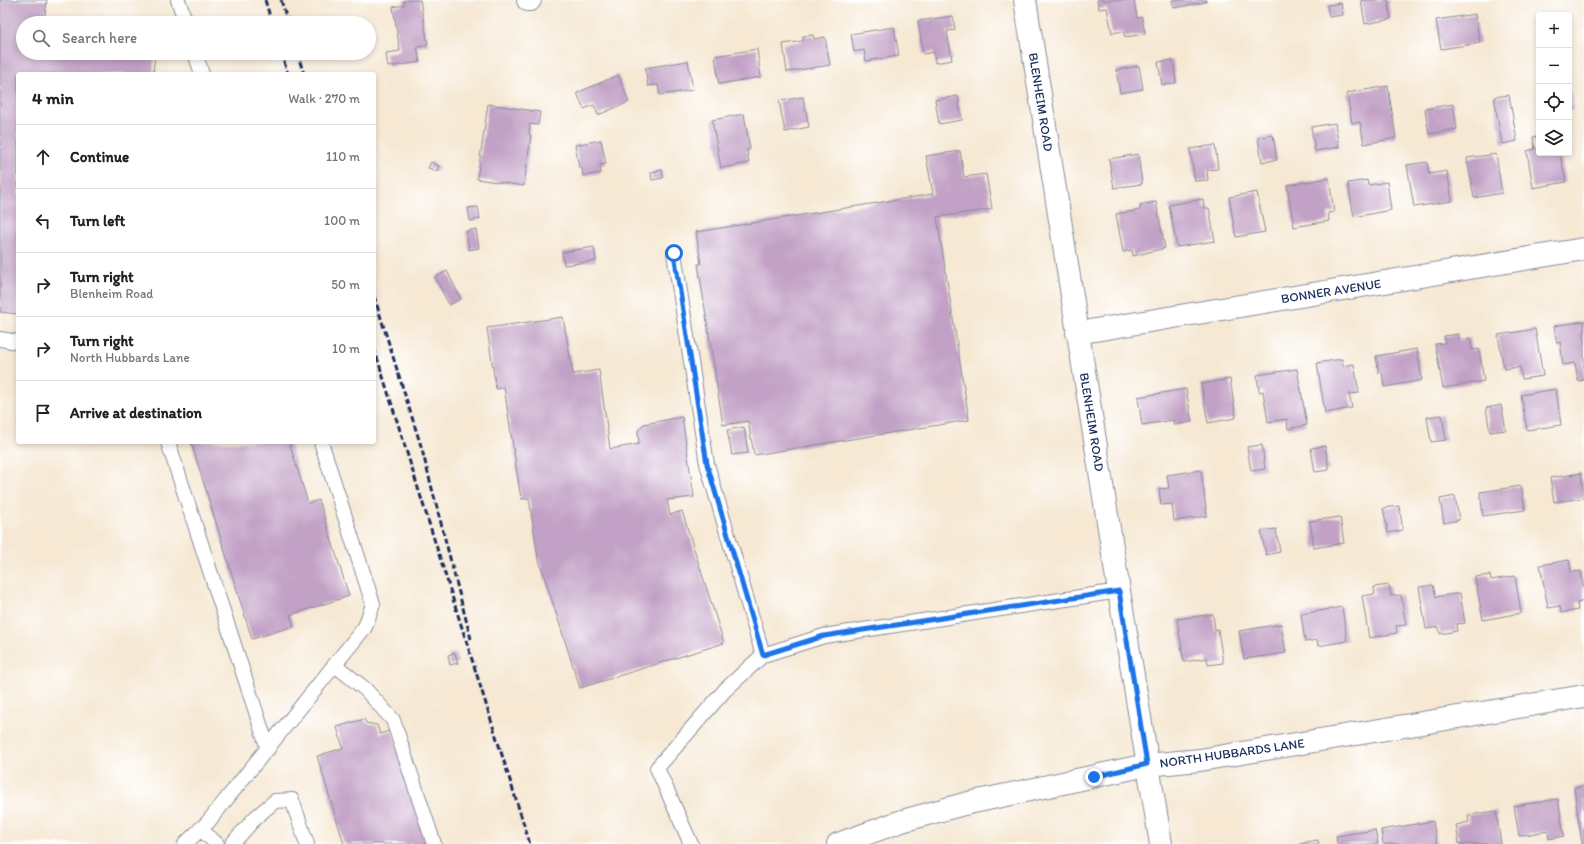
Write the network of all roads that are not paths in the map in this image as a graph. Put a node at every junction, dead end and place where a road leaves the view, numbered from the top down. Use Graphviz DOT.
graph roads {
  1 [pos="178,0"];
  2 [pos="1024,0"];
  3 [pos="184,16"];
  4 [pos="198,60"];
  5 [pos="201,72"];
  6 [pos="1584,250"];
  7 [pos="674,253"];
  8 [pos="1077,333"];
  9 [pos="0,339"];
  10 [pos="16,342"];
  11 [pos="169,444"];
  12 [pos="322,444"];
  13 [pos="1119,591"];
  14 [pos="763,655"];
  15 [pos="335,665"];
  16 [pos="1584,696"];
  17 [pos="268,749"];
  18 [pos="1147,764"];
  19 [pos="200,829"];
  20 [pos="185,844"];
  21 [pos="217,844"];
  22 [pos="232,844"];
  23 [pos="307,844"];
  24 [pos="434,844"];
  25 [pos="691,844"];
  26 [pos="838,844"];
  27 [pos="1162,844"];
  1 -- 3 [label="lane"];
  2 -- 8 [label="street, BLENHEIM ROAD"];
  4 -- 5 [label="lane"];
  6 -- 8 [label="street, BONNER AVENUE"];
  7 -- 14 [label="lane"];
  8 -- 13 [label="street, BLENHEIM ROAD"];
  9 -- 10 [label="lane"];
  11 -- 17 [label="lane"];
  12 -- 15 [label="lane"];
  13 -- 14 [label="lane"];
  13 -- 18 [label="street, BLENHEIM ROAD"];
  14 -- 25 [label="lane"];
  15 -- 17 [label="lane"];
  15 -- 24 [label="lane"];
  16 -- 18 [label="street, NORTH HUBBARDS LANE"];
  17 -- 19 [label="lane"];
  18 -- 26 [label="street, NORTH HUBBARDS LANE"];
  18 -- 27 [label="street, BLENHEIM ROAD"];
  19 -- 20 [label="lane"];
  19 -- 21 [label="lane"];
  22 -- 23 [label="lane"];
}
